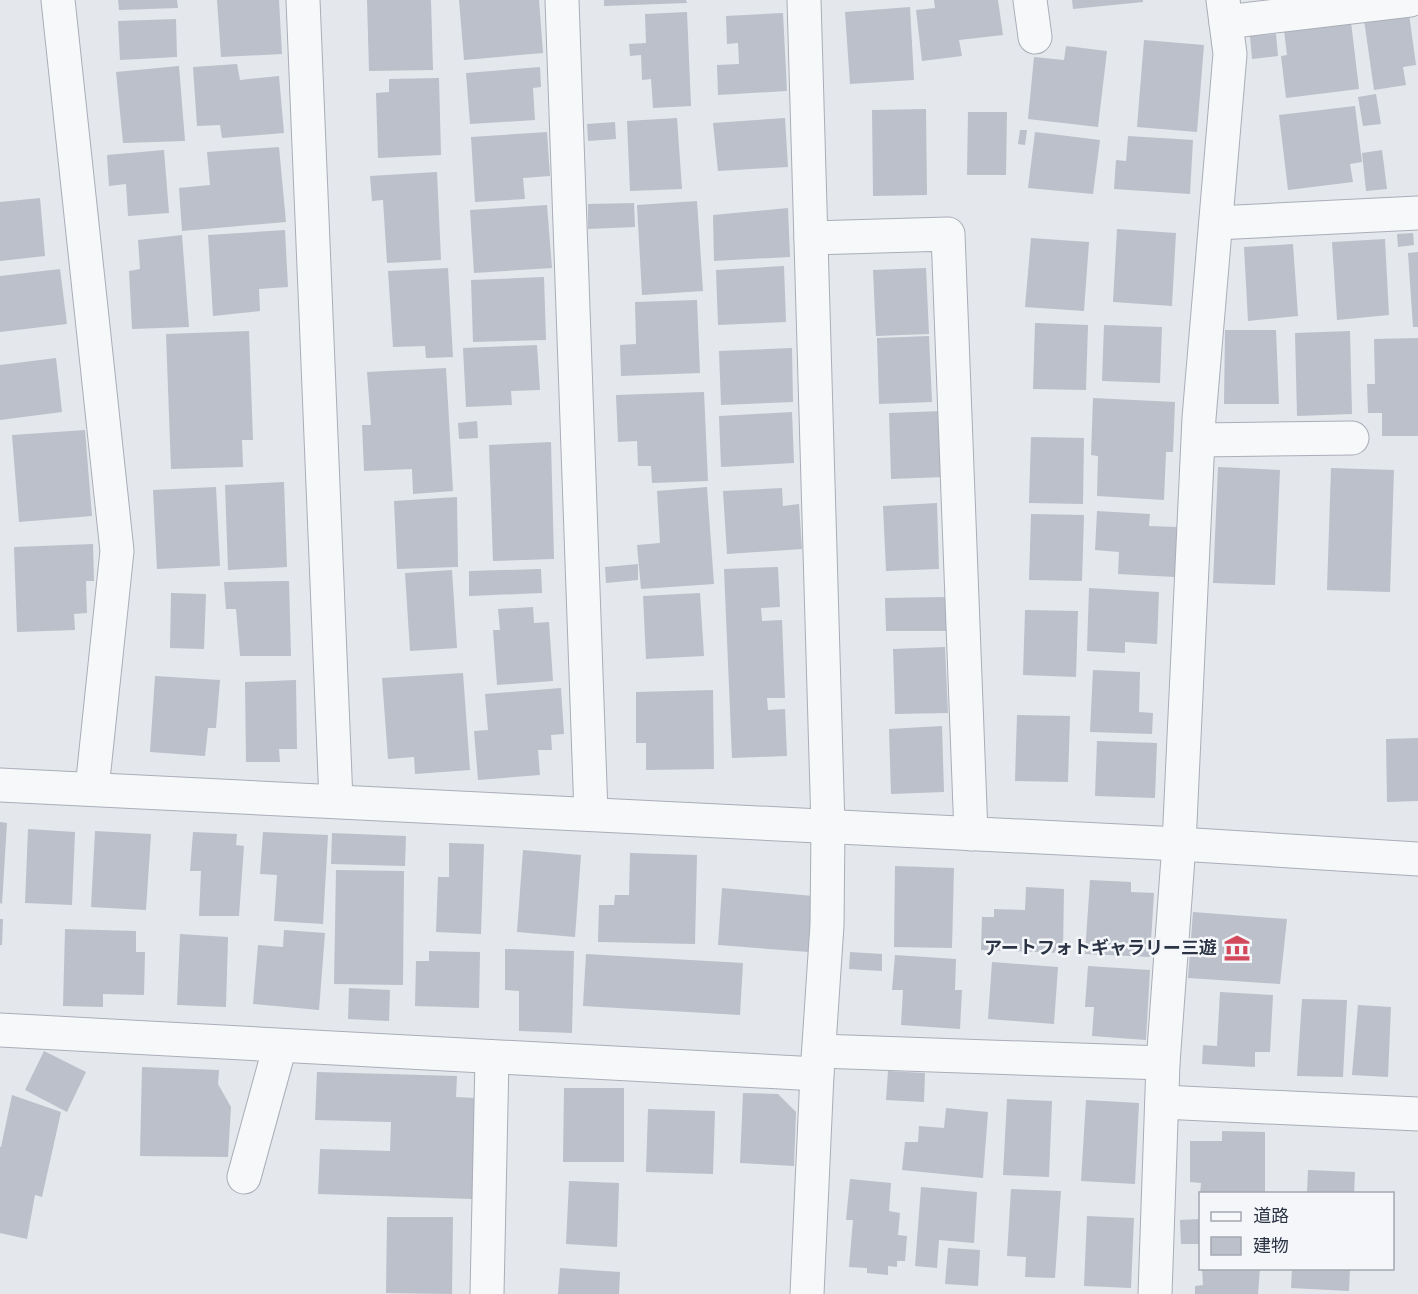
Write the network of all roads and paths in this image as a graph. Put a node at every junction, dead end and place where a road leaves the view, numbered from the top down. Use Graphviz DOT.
graph roads {
  1 [pos="58,0"];
  2 [pos="303,0"];
  3 [pos="561,0"];
  4 [pos="804,0"];
  5 [pos="1030,0"];
  6 [pos="1410,0"];
  7 [pos="1225,11"];
  8 [pos="1035,37"];
  9 [pos="1418,213"];
  10 [pos="1216,223"];
  11 [pos="811,238"];
  12 [pos="1352,438"];
  13 [pos="1199,440"];
  14 [pos="0,785"];
  15 [pos="93,789"];
  16 [pos="336,801"];
  17 [pos="591,814"];
  18 [pos="828,827"];
  19 [pos="971,834"];
  20 [pos="1179,844"];
  21 [pos="1418,859"];
  22 [pos="0,1030"];
  23 [pos="280,1046"];
  24 [pos="492,1058"];
  25 [pos="818,1063"];
  26 [pos="1163,1063"];
  27 [pos="1162,1102"];
  28 [pos="1418,1114"];
  29 [pos="244,1177"];
  30 [pos="487,1294"];
  31 [pos="807,1294"];
  32 [pos="1155,1294"];
  1 -- 15 [label="street"];
  2 -- 16 [label="street"];
  3 -- 17 [label="street"];
  4 -- 11 [label="street"];
  5 -- 8 [label="street"];
  6 -- 7 [label="street"];
  7 -- 10 [label="street"];
  9 -- 10 [label="street"];
  10 -- 13 [label="street"];
  11 -- 18 [label="street"];
  11 -- 19 [label="street"];
  12 -- 13 [label="street"];
  13 -- 20 [label="street"];
  14 -- 15 [label="street"];
  15 -- 16 [label="street"];
  16 -- 17 [label="street"];
  17 -- 18 [label="street"];
  18 -- 19 [label="street"];
  18 -- 25 [label="street"];
  19 -- 20 [label="street"];
  20 -- 21 [label="street"];
  20 -- 26 [label="street"];
  22 -- 23 [label="street"];
  23 -- 24 [label="street"];
  23 -- 29 [label="street"];
  24 -- 25 [label="street"];
  24 -- 30 [label="street"];
  25 -- 26 [label="street"];
  25 -- 31 [label="street"];
  26 -- 27 [label="street"];
  27 -- 28 [label="street"];
  27 -- 32 [label="street"];
}
